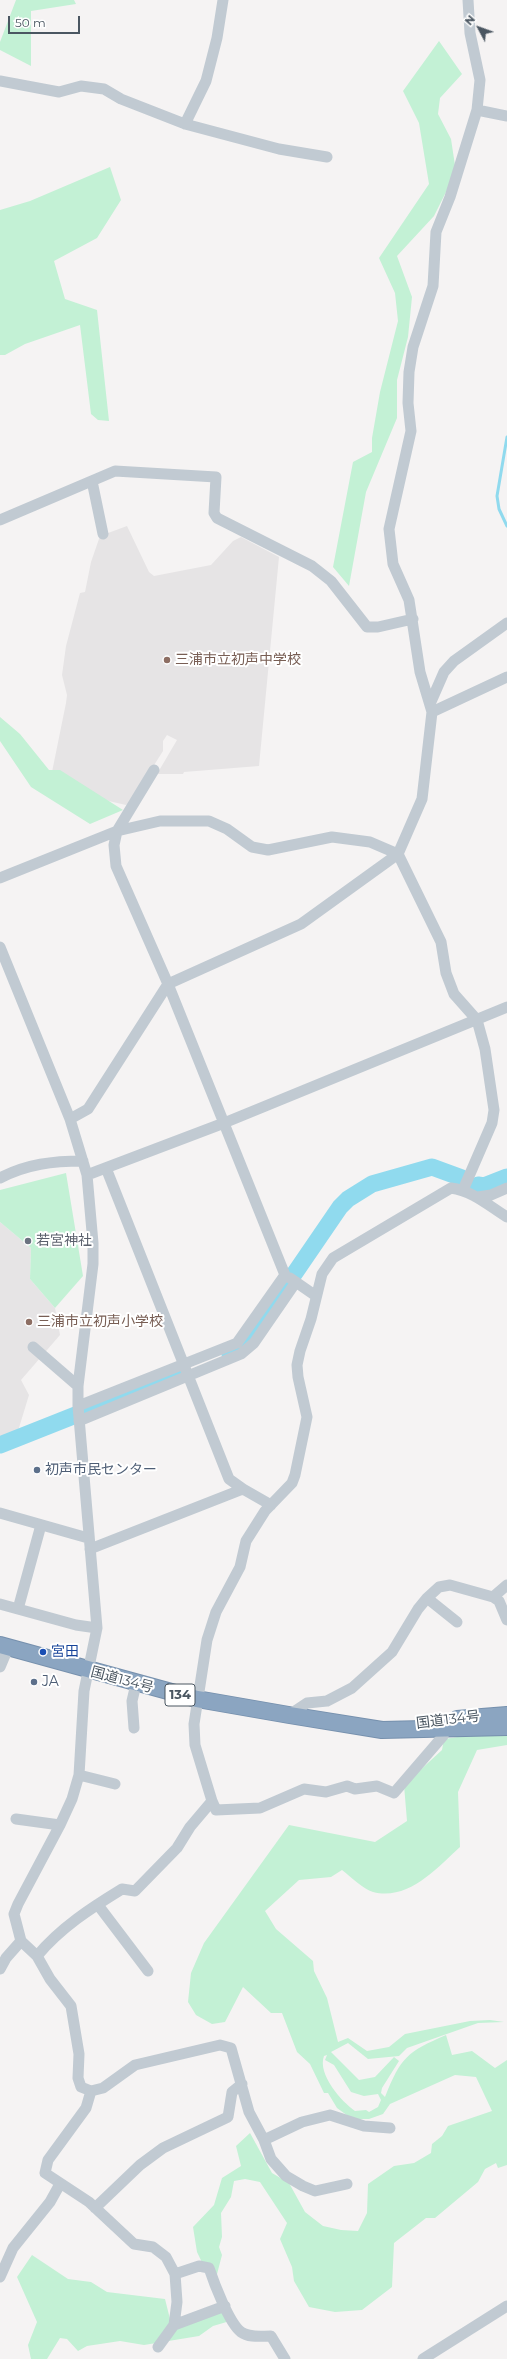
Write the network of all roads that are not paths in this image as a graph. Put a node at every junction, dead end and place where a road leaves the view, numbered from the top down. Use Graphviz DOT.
graph roads {
  1 [pos="223,0"];
  2 [pos="468,0"];
  3 [pos="0,81"];
  4 [pos="477,110"];
  5 [pos="507,116"];
  6 [pos="185,124"];
  7 [pos="327,157"];
  8 [pos="92,481"];
  9 [pos="0,520"];
  10 [pos="103,534"];
  11 [pos="413,619"];
  12 [pos="507,623"];
  13 [pos="507,677"];
  14 [pos="431,708"];
  15 [pos="154,770"];
  16 [pos="117,831"];
  17 [pos="398,854"];
  18 [pos="0,878"];
  19 [pos="0,946"];
  20 [pos="168,984"];
  21 [pos="507,1007"];
  22 [pos="477,1020"];
  23 [pos="70,1119"];
  24 [pos="224,1123"];
  25 [pos="83,1161"];
  26 [pos="106,1168"];
  27 [pos="86,1175"];
  28 [pos="0,1178"];
  29 [pos="507,1188"];
  30 [pos="462,1190"];
  31 [pos="478,1198"];
  32 [pos="507,1217"];
  33 [pos="291,1278"];
  34 [pos="316,1296"];
  35 [pos="33,1347"];
  36 [pos="186,1370"];
  37 [pos="78,1386"];
  38 [pos="78,1413"];
  39 [pos="244,1489"];
  40 [pos="271,1505"];
  41 [pos="0,1513"];
  42 [pos="41,1525"];
  43 [pos="89,1543"];
  44 [pos="507,1585"];
  45 [pos="493,1597"];
  46 [pos="426,1598"];
  47 [pos="0,1604"];
  48 [pos="18,1609"];
  49 [pos="507,1620"];
  50 [pos="457,1622"];
  51 [pos="97,1628"];
  52 [pos="4,1647"];
  53 [pos="0,1668"];
  54 [pos="88,1671"];
  55 [pos="136,1684"];
  56 [pos="197,1700"];
  57 [pos="290,1715"];
  58 [pos="507,1715"];
  59 [pos="364,1726"];
  60 [pos="507,1727"];
  61 [pos="134,1728"];
  62 [pos="445,1730"];
  63 [pos="79,1775"];
  64 [pos="115,1784"];
  65 [pos="212,1801"];
  66 [pos="16,1819"];
  67 [pos="60,1825"];
  68 [pos="98,1905"];
  69 [pos="21,1941"];
  70 [pos="37,1956"];
  71 [pos="0,1970"];
  72 [pos="148,1971"];
  73 [pos="242,2084"];
  74 [pos="91,2091"];
  75 [pos="390,2128"];
  76 [pos="264,2140"];
  77 [pos="60,2184"];
  78 [pos="346,2184"];
  79 [pos="95,2208"];
  80 [pos="175,2274"];
  81 [pos="0,2277"];
  82 [pos="225,2306"];
  83 [pos="507,2306"];
  84 [pos="174,2325"];
  85 [pos="158,2347"];
  86 [pos="286,2359"];
  87 [pos="423,2359"];
  1 -- 6 [label="street"];
  2 -- 4 [label="street"];
  3 -- 6 [label="street"];
  4 -- 5 [label="street"];
  4 -- 11 [label="street"];
  6 -- 7 [label="street"];
  8 -- 9 [label="street"];
  8 -- 10 [label="street"];
  8 -- 11 [label="street"];
  11 -- 14 [label="street"];
  12 -- 14 [label="street"];
  13 -- 14 [label="street"];
  14 -- 17 [label="street"];
  15 -- 16 [label="street"];
  16 -- 17 [label="street"];
  16 -- 18 [label="street"];
  16 -- 20 [label="street"];
  17 -- 20 [label="street"];
  17 -- 22 [label="street"];
  19 -- 23 [label="street"];
  20 -- 23 [label="street"];
  20 -- 24 [label="street"];
  21 -- 22 [label="street"];
  22 -- 24 [label="street"];
  22 -- 30 [label="street"];
  23 -- 25 [label="street"];
  24 -- 26 [label="street"];
  24 -- 33 [label="street"];
  25 -- 27 [label="street"];
  25 -- 28 [label="street"];
  26 -- 27 [label="street"];
  26 -- 36 [label="street"];
  27 -- 37 [label="street"];
  29 -- 31 [label="street"];
  30 -- 31 [label="street"];
  30 -- 34 [label="street"];
  31 -- 32 [label="street"];
  33 -- 34 [label="street"];
  33 -- 36 [label="street"];
  34 -- 40 [label="street"];
  35 -- 37 [label="street"];
  36 -- 38 [label="street"];
  36 -- 39 [label="street"];
  37 -- 38 [label="street"];
  38 -- 43 [label="street"];
  39 -- 40 [label="street"];
  39 -- 43 [label="street"];
  40 -- 56 [label="street"];
  41 -- 42 [label="street"];
  42 -- 43 [label="street"];
  42 -- 48 [label="street"];
  43 -- 51 [label="street"];
  44 -- 45 [label="street"];
  45 -- 46 [label="street"];
  45 -- 49 [label="street"];
  46 -- 50 [label="street"];
  46 -- 57 [label="street"];
  47 -- 48 [label="street"];
  48 -- 51 [label="street"];
  51 -- 54 [label="street"];
  52 -- 53 [label="street"];
  52 -- 54 [label="highway, 国道134号 / 134"];
  54 -- 55 [label="highway, 国道134号 / 134"];
  54 -- 63 [label="street"];
  55 -- 56 [label="highway, 国道134号 / 134"];
  55 -- 61 [label="street"];
  56 -- 57 [label="highway, 国道134号 / 134"];
  56 -- 65 [label="street"];
  57 -- 59 [label="highway, 国道134号 / 134"];
  58 -- 59 [label="highway, 国道134号 / 134"];
  59 -- 62 [label="highway, 国道134号 / 134"];
  60 -- 62 [label="highway, 国道134号 / 134"];
  62 -- 65 [label="street"];
  63 -- 64 [label="street"];
  63 -- 67 [label="street"];
  65 -- 68 [label="street"];
  66 -- 67 [label="street"];
  67 -- 69 [label="street"];
  68 -- 70 [label="street"];
  68 -- 72 [label="street"];
  69 -- 70 [label="street"];
  69 -- 71 [label="street"];
  70 -- 74 [label="street"];
  73 -- 74 [label="street"];
  73 -- 76 [label="street"];
  73 -- 79 [label="street"];
  74 -- 77 [label="street"];
  75 -- 76 [label="street"];
  76 -- 78 [label="street"];
  77 -- 79 [label="street"];
  77 -- 81 [label="street"];
  79 -- 80 [label="street"];
  80 -- 82 [label="street"];
  80 -- 84 [label="street"];
  82 -- 84 [label="street"];
  82 -- 86 [label="street"];
  83 -- 87 [label="street"];
  84 -- 85 [label="street"];
}
